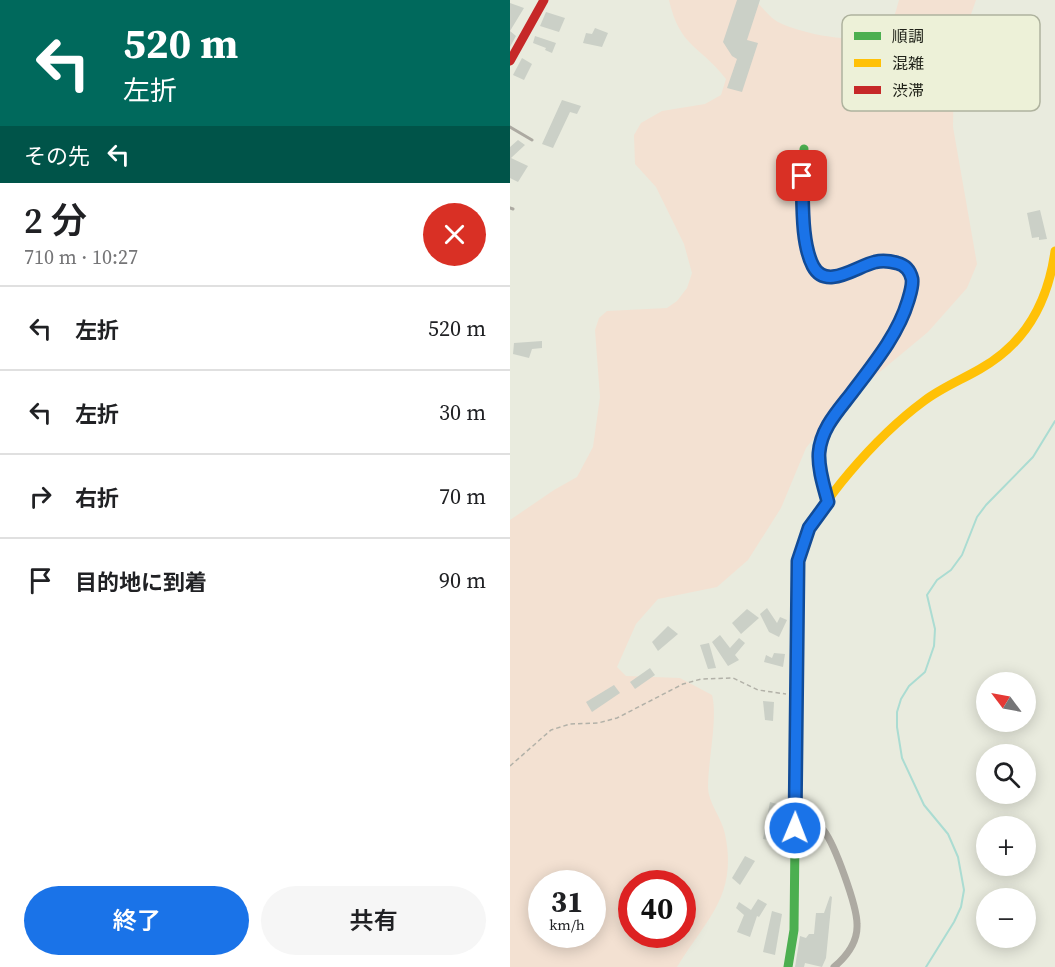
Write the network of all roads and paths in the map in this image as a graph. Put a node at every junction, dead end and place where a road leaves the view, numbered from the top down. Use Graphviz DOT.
graph roads {
  1 [pos="544,0"];
  2 [pos="510,61"];
  3 [pos="510,127"];
  4 [pos="532,140"];
  5 [pos="804,149"];
  6 [pos="1055,251"];
  7 [pos="828,502"];
  8 [pos="795,696"];
  9 [pos="510,766"];
  10 [pos="796,808"];
  11 [pos="788,967"];
  12 [pos="834,967"];
  1 -- 2 [label="street"];
  3 -- 4 [label="lane"];
  5 -- 7 [label="street"];
  6 -- 7 [label="street"];
  7 -- 8 [label="street"];
  8 -- 9 [label="path"];
  8 -- 10 [label="street"];
  10 -- 11 [label="street"];
  10 -- 12 [label="street"];
}
